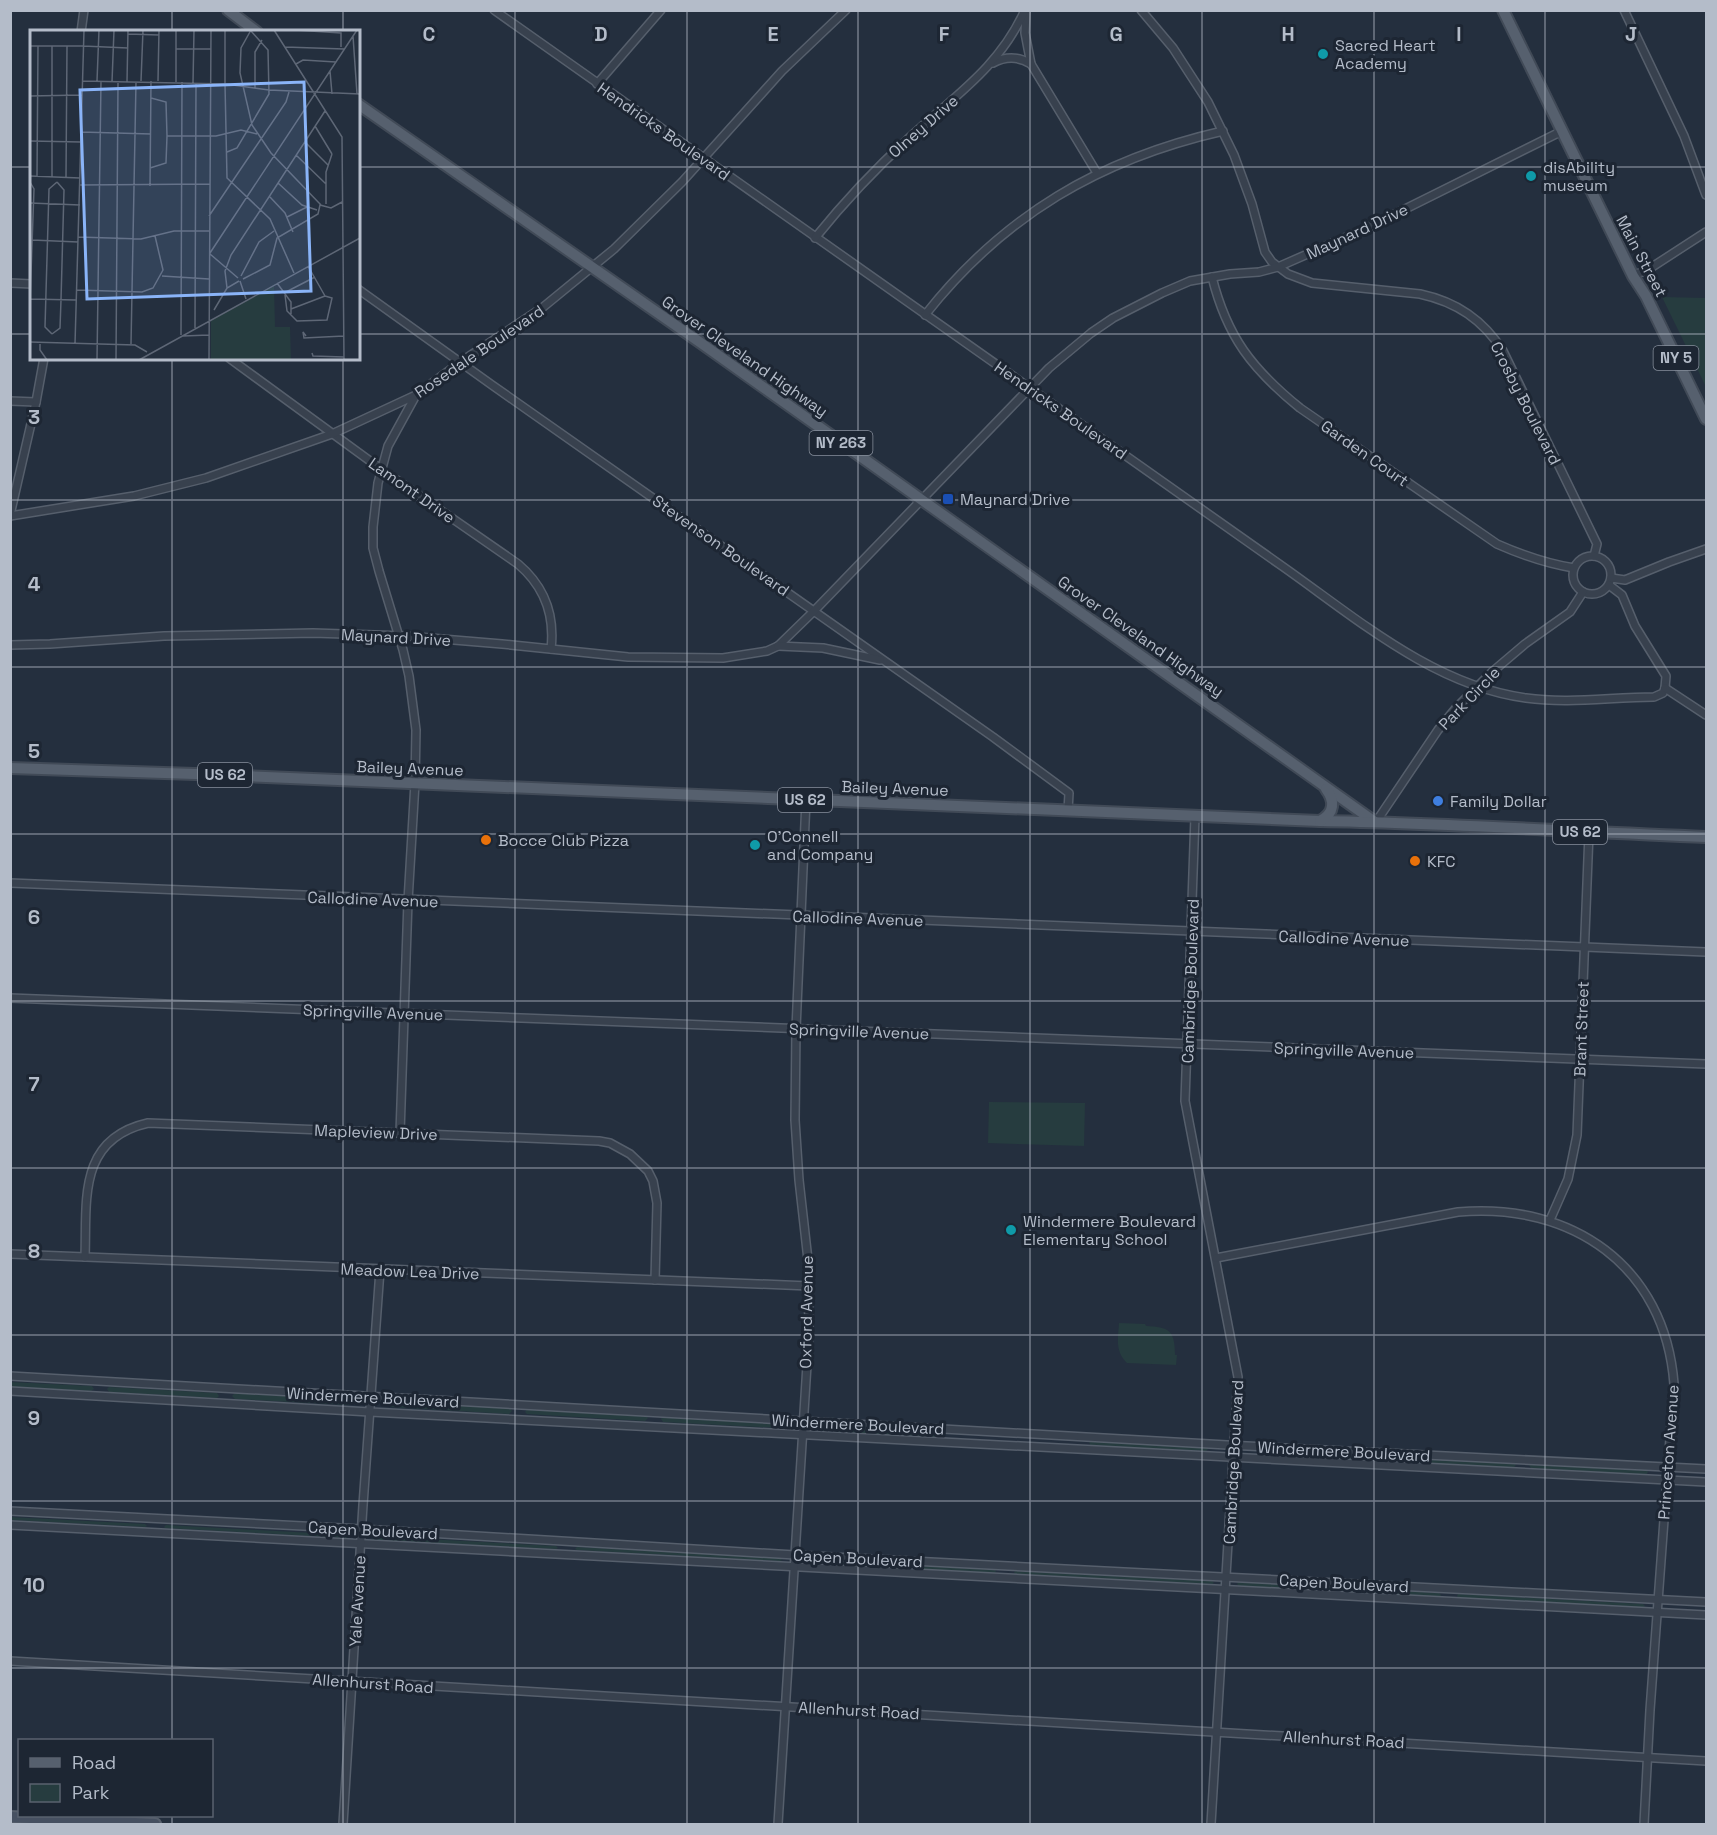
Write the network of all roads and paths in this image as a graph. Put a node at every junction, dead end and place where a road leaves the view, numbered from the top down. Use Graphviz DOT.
graph roads {
  1 [pos="84,10"];
  2 [pos="228,10"];
  3 [pos="494,10"];
  4 [pos="661,10"];
  5 [pos="846,10"];
  6 [pos="1025,10"];
  7 [pos="1141,10"];
  8 [pos="1624,10"];
  9 [pos="1506,11"];
  10 [pos="81,30"];
  11 [pos="255,30"];
  12 [pos="991,64"];
  13 [pos="1031,64"];
  14 [pos="597,84"];
  15 [pos="360,105"];
  16 [pos="1223,131"];
  17 [pos="1562,131"];
  18 [pos="703,158"];
  19 [pos="1097,173"];
  20 [pos="1707,195"];
  21 [pos="1707,232"];
  22 [pos="815,238"];
  23 [pos="1278,267"];
  24 [pos="593,268"];
  25 [pos="1633,276"];
  26 [pos="1212,277"];
  27 [pos="10,283"];
  28 [pos="30,284"];
  29 [pos="360,289"];
  30 [pos="925,315"];
  31 [pos="44,360"];
  32 [pos="232,360"];
  33 [pos="462,361"];
  34 [pos="1029,388"];
  35 [pos="416,395"];
  36 [pos="10,401"];
  37 [pos="36,402"];
  38 [pos="1707,419"];
  39 [pos="332,434"];
  40 [pos="381,469"];
  41 [pos="921,500"];
  42 [pos="10,515"];
  43 [pos="1707,549"];
  44 [pos="1594,556"];
  45 [pos="1574,568"];
  46 [pos="1610,582"];
  47 [pos="1583,592"];
  48 [pos="814,611"];
  49 [pos="399,637"];
  50 [pos="10,645"];
  51 [pos="778,646"];
  52 [pos="551,649"];
  53 [pos="883,660"];
  54 [pos="1476,687"];
  55 [pos="1665,688"];
  56 [pos="1707,715"];
  57 [pos="10,768"];
  58 [pos="415,783"];
  59 [pos="1323,783"];
  60 [pos="806,800"];
  61 [pos="1068,811"];
  62 [pos="1196,816"];
  63 [pos="1320,821"];
  64 [pos="1376,822"];
  65 [pos="1589,833"];
  66 [pos="1707,837"];
  67 [pos="10,883"];
  68 [pos="408,901"];
  69 [pos="801,916"];
  70 [pos="1192,932"];
  71 [pos="1583,947"];
  72 [pos="1707,952"];
  73 [pos="10,998"];
  74 [pos="404,1014"];
  75 [pos="796,1029"];
  76 [pos="1188,1044"];
  77 [pos="1580,1059"];
  78 [pos="1707,1064"];
  79 [pos="399,1133"];
  80 [pos="1550,1220"];
  81 [pos="10,1254"];
  82 [pos="85,1257"];
  83 [pos="1216,1258"];
  84 [pos="380,1270"];
  85 [pos="656,1280"];
  86 [pos="809,1286"];
  87 [pos="10,1376"];
  88 [pos="10,1391"];
  89 [pos="371,1397"];
  90 [pos="370,1412"];
  91 [pos="803,1421"];
  92 [pos="802,1434"];
  93 [pos="1235,1445"];
  94 [pos="1234,1457"];
  95 [pos="1667,1467"];
  96 [pos="1707,1469"];
  97 [pos="1666,1480"];
  98 [pos="1707,1482"];
  99 [pos="10,1511"];
  100 [pos="10,1525"];
  101 [pos="361,1529"];
  102 [pos="360,1544"];
  103 [pos="795,1555"];
  104 [pos="794,1567"];
  105 [pos="1226,1577"];
  106 [pos="1225,1589"];
  107 [pos="1659,1600"];
  108 [pos="1707,1602"];
  109 [pos="1658,1612"];
  110 [pos="1707,1615"];
  111 [pos="10,1662"];
  112 [pos="352,1682"];
  113 [pos="786,1706"];
  114 [pos="1217,1732"];
  115 [pos="1648,1757"];
  116 [pos="1707,1761"];
  117 [pos="10,1817"];
  118 [pos="38,1822"];
  119 [pos="155,1824"];
  120 [pos="343,1824"];
  121 [pos="778,1824"];
  122 [pos="1211,1824"];
  123 [pos="1644,1824"];
  1 -- 10 [label="street"];
  2 -- 11 [label="main road"];
  3 -- 14 [label="street, Hendricks Boulevard"];
  4 -- 14 [label="street"];
  5 -- 18 [label="street, Rosedale Boulevard"];
  6 -- 12 [label="street, Olney Drive"];
  6 -- 13 [label="street"];
  7 -- 16 [label="street"];
  8 -- 20 [label="street"];
  9 -- 17 [label="main road, Main Street / NY 5"];
  12 -- 13 [label="street"];
  12 -- 22 [label="street, Olney Drive"];
  13 -- 19 [label="street"];
  14 -- 18 [label="street, Hendricks Boulevard"];
  15 -- 24 [label="main road, Grover Cleveland Highway / NY 263"];
  16 -- 19 [label="street"];
  16 -- 23 [label="street"];
  17 -- 23 [label="street, Maynard Drive"];
  17 -- 25 [label="main road, Main Street / NY 5"];
  18 -- 22 [label="street, Hendricks Boulevard"];
  18 -- 24 [label="street, Rosedale Boulevard"];
  19 -- 30 [label="street"];
  21 -- 25 [label="street"];
  22 -- 30 [label="street, Hendricks Boulevard"];
  23 -- 26 [label="street, Maynard Drive"];
  23 -- 44 [label="street, Crosby Boulevard"];
  24 -- 33 [label="street, Rosedale Boulevard"];
  24 -- 41 [label="main road, Grover Cleveland Highway / NY 263"];
  25 -- 38 [label="main road, Main Street / NY 5"];
  26 -- 34 [label="street, Maynard Drive"];
  26 -- 45 [label="street, Garden Court"];
  27 -- 28 [label="street"];
  29 -- 33 [label="street, Stevenson Boulevard"];
  30 -- 34 [label="street, Hendricks Boulevard"];
  31 -- 37 [label="street"];
  32 -- 39 [label="street, Lamont Drive"];
  33 -- 35 [label="street, Rosedale Boulevard"];
  33 -- 48 [label="street, Stevenson Boulevard"];
  34 -- 41 [label="street, Maynard Drive"];
  34 -- 54 [label="street, Hendricks Boulevard"];
  35 -- 39 [label="street, Rosedale Boulevard"];
  35 -- 40 [label="street"];
  36 -- 37 [label="street"];
  37 -- 42 [label="street"];
  39 -- 40 [label="street, Lamont Drive"];
  39 -- 42 [label="street, Rosedale Boulevard"];
  40 -- 49 [label="street"];
  40 -- 52 [label="street, Lamont Drive"];
  41 -- 48 [label="street, Maynard Drive"];
  41 -- 59 [label="main road, Grover Cleveland Highway / NY 263"];
  43 -- 46 [label="street"];
  44 -- 45 [label="street"];
  44 -- 46 [label="street, Crosby Boulevard"];
  45 -- 47 [label="street"];
  46 -- 47 [label="street"];
  46 -- 55 [label="street, Crosby Boulevard"];
  47 -- 54 [label="street, Park Circle"];
  48 -- 51 [label="street, Maynard Drive"];
  48 -- 53 [label="street, Stevenson Boulevard"];
  49 -- 50 [label="street, Maynard Drive"];
  49 -- 52 [label="street, Maynard Drive"];
  49 -- 58 [label="street"];
  51 -- 52 [label="street, Maynard Drive"];
  51 -- 53 [label="street, Maynard Drive"];
  53 -- 61 [label="street, Stevenson Boulevard"];
  54 -- 55 [label="street, Hendricks Boulevard"];
  54 -- 64 [label="street, Park Circle"];
  55 -- 56 [label="street"];
  57 -- 58 [label="main road, Bailey Avenue / US 62"];
  58 -- 60 [label="main road, Bailey Avenue / US 62"];
  58 -- 68 [label="street"];
  59 -- 63 [label="main road"];
  59 -- 64 [label="main road, Grover Cleveland Highway / NY 263"];
  60 -- 61 [label="main road, Bailey Avenue / US 62"];
  60 -- 69 [label="street, Oxford Avenue"];
  61 -- 62 [label="main road, Bailey Avenue / US 62"];
  62 -- 63 [label="main road, Bailey Avenue / US 62"];
  62 -- 70 [label="street, Cambridge Boulevard"];
  63 -- 64 [label="main road, Bailey Avenue / US 62"];
  64 -- 65 [label="main road, Bailey Avenue / US 62"];
  65 -- 66 [label="main road, Bailey Avenue / US 62"];
  65 -- 71 [label="street, Brant Street"];
  67 -- 68 [label="street, Callodine Avenue"];
  68 -- 69 [label="street, Callodine Avenue"];
  68 -- 74 [label="street"];
  69 -- 70 [label="street, Callodine Avenue"];
  69 -- 75 [label="street, Oxford Avenue"];
  70 -- 71 [label="street, Callodine Avenue"];
  70 -- 76 [label="street, Cambridge Boulevard"];
  71 -- 72 [label="street, Callodine Avenue"];
  71 -- 77 [label="street, Brant Street"];
  73 -- 74 [label="street, Springville Avenue"];
  74 -- 75 [label="street, Springville Avenue"];
  74 -- 79 [label="street"];
  75 -- 76 [label="street, Springville Avenue"];
  75 -- 86 [label="street, Oxford Avenue"];
  76 -- 77 [label="street, Springville Avenue"];
  76 -- 83 [label="street, Cambridge Boulevard"];
  77 -- 78 [label="street, Springville Avenue"];
  77 -- 80 [label="street, Brant Street"];
  79 -- 82 [label="street, Mapleview Drive"];
  79 -- 85 [label="street, Mapleview Drive"];
  80 -- 83 [label="street, Princeton Avenue"];
  80 -- 95 [label="street, Princeton Avenue"];
  81 -- 82 [label="street, Meadow Lea Drive"];
  82 -- 84 [label="street, Meadow Lea Drive"];
  83 -- 93 [label="street, Cambridge Boulevard"];
  84 -- 85 [label="street, Meadow Lea Drive"];
  84 -- 89 [label="street, Yale Avenue"];
  85 -- 86 [label="street, Meadow Lea Drive"];
  86 -- 91 [label="street, Oxford Avenue"];
  87 -- 89 [label="street, Windermere Boulevard"];
  88 -- 90 [label="street, Windermere Boulevard"];
  89 -- 90 [label="street, Yale Avenue"];
  89 -- 91 [label="street, Windermere Boulevard"];
  90 -- 92 [label="street, Windermere Boulevard"];
  90 -- 101 [label="street, Yale Avenue"];
  91 -- 92 [label="street, Oxford Avenue"];
  91 -- 93 [label="street, Windermere Boulevard"];
  92 -- 94 [label="street, Windermere Boulevard"];
  92 -- 103 [label="street, Oxford Avenue"];
  93 -- 94 [label="street, Cambridge Boulevard"];
  93 -- 95 [label="street, Windermere Boulevard"];
  94 -- 97 [label="street, Windermere Boulevard"];
  94 -- 105 [label="street, Cambridge Boulevard"];
  95 -- 96 [label="street, Windermere Boulevard"];
  95 -- 97 [label="street, Princeton Avenue"];
  97 -- 98 [label="street, Windermere Boulevard"];
  97 -- 107 [label="street, Princeton Avenue"];
  99 -- 101 [label="street, Capen Boulevard"];
  100 -- 102 [label="street, Capen Boulevard"];
  101 -- 102 [label="street, Yale Avenue"];
  101 -- 103 [label="street, Capen Boulevard"];
  102 -- 104 [label="street, Capen Boulevard"];
  102 -- 112 [label="street, Yale Avenue"];
  103 -- 104 [label="street, Oxford Avenue"];
  103 -- 105 [label="street, Capen Boulevard"];
  104 -- 106 [label="street, Capen Boulevard"];
  104 -- 113 [label="street, Oxford Avenue"];
  105 -- 106 [label="street, Cambridge Boulevard"];
  105 -- 107 [label="street, Capen Boulevard"];
  106 -- 109 [label="street, Capen Boulevard"];
  106 -- 114 [label="street, Cambridge Boulevard"];
  107 -- 108 [label="street, Capen Boulevard"];
  107 -- 109 [label="street, Princeton Avenue"];
  109 -- 110 [label="street, Capen Boulevard"];
  109 -- 115 [label="street, Princeton Avenue"];
  111 -- 112 [label="street, Allenhurst Road"];
  112 -- 113 [label="street, Allenhurst Road"];
  112 -- 120 [label="street, Yale Avenue"];
  113 -- 114 [label="street, Allenhurst Road"];
  113 -- 121 [label="street, Oxford Avenue"];
  114 -- 115 [label="street, Allenhurst Road"];
  114 -- 122 [label="street, Cambridge Boulevard"];
  115 -- 116 [label="street, Allenhurst Road"];
  115 -- 123 [label="street, Princeton Avenue"];
  117 -- 118 [label="main road"];
  118 -- 119 [label="main road"];
}
